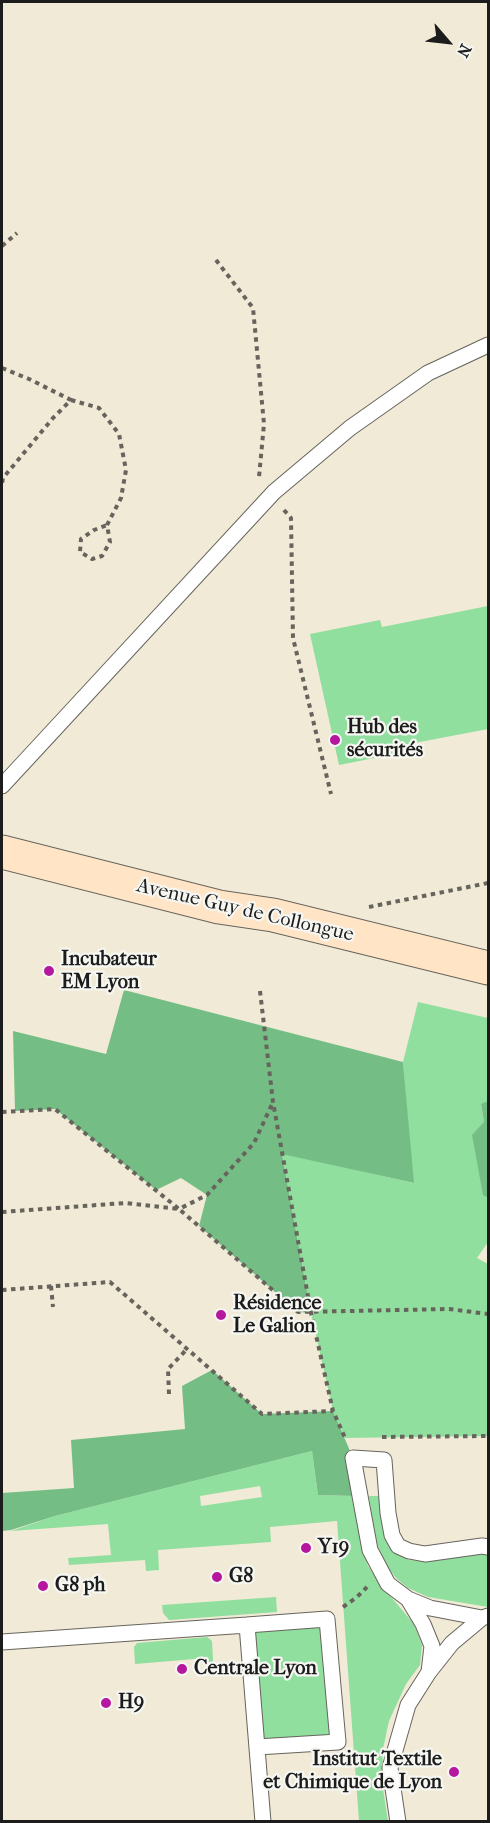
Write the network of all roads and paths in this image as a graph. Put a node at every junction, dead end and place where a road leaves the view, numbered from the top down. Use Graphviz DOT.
graph roads {
  1 [pos="16,233"];
  2 [pos="2,246"];
  3 [pos="216,261"];
  4 [pos="489,345"];
  5 [pos="2,368"];
  6 [pos="71,400"];
  7 [pos="2,484"];
  8 [pos="270,496"];
  9 [pos="107,525"];
  10 [pos="2,786"];
  11 [pos="331,794"];
  12 [pos="2,852"];
  13 [pos="489,883"];
  14 [pos="369,907"];
  15 [pos="489,968"];
  16 [pos="260,991"];
  17 [pos="273,1102"];
  18 [pos="2,1112"];
  19 [pos="179,1209"];
  20 [pos="2,1212"];
  21 [pos="51,1286"];
  22 [pos="2,1290"];
  23 [pos="53,1306"];
  24 [pos="311,1313"];
  25 [pos="489,1314"];
  26 [pos="187,1349"];
  27 [pos="169,1394"];
  28 [pos="333,1411"];
  29 [pos="489,1436"];
  30 [pos="381,1437"];
  31 [pos="345,1438"];
  32 [pos="357,1438"];
  33 [pos="353,1458"];
  34 [pos="489,1547"];
  35 [pos="381,1570"];
  36 [pos="408,1599"];
  37 [pos="485,1617"];
  38 [pos="327,1618"];
  39 [pos="247,1625"];
  40 [pos="2,1642"];
  41 [pos="429,1672"];
  42 [pos="257,1747"];
  43 [pos="263,1821"];
  44 [pos="398,1821"];
  1 -- 2 [label="path"];
  3 -- 8 [label="path"];
  4 -- 8 [label="lane"];
  5 -- 6 [label="path"];
  6 -- 7 [label="path"];
  6 -- 9 [label="path"];
  8 -- 10 [label="lane"];
  8 -- 11 [label="path"];
  9 -- 9 [label="path"];
  12 -- 15 [label="main road, Avenue Guy de Collongue"];
  13 -- 14 [label="path"];
  16 -- 17 [label="path"];
  17 -- 19 [label="path"];
  17 -- 24 [label="path"];
  18 -- 19 [label="path"];
  19 -- 20 [label="path"];
  19 -- 24 [label="path"];
  21 -- 22 [label="path"];
  21 -- 23 [label="path"];
  21 -- 26 [label="path"];
  24 -- 25 [label="path"];
  24 -- 28 [label="path"];
  26 -- 27 [label="path"];
  26 -- 28 [label="path"];
  28 -- 31 [label="path"];
  29 -- 30 [label="path"];
  31 -- 32 [label="path"];
  31 -- 33 [label="path"];
  33 -- 34 [label="lane"];
  33 -- 35 [label="lane"];
  35 -- 36 [label="lane"];
  35 -- 38 [label="path"];
  36 -- 37 [label="lane"];
  36 -- 41 [label="lane"];
  37 -- 41 [label="lane"];
  38 -- 39 [label="lane"];
  38 -- 42 [label="lane"];
  39 -- 40 [label="lane"];
  39 -- 42 [label="lane"];
  41 -- 44 [label="lane"];
  42 -- 43 [label="lane"];
}
